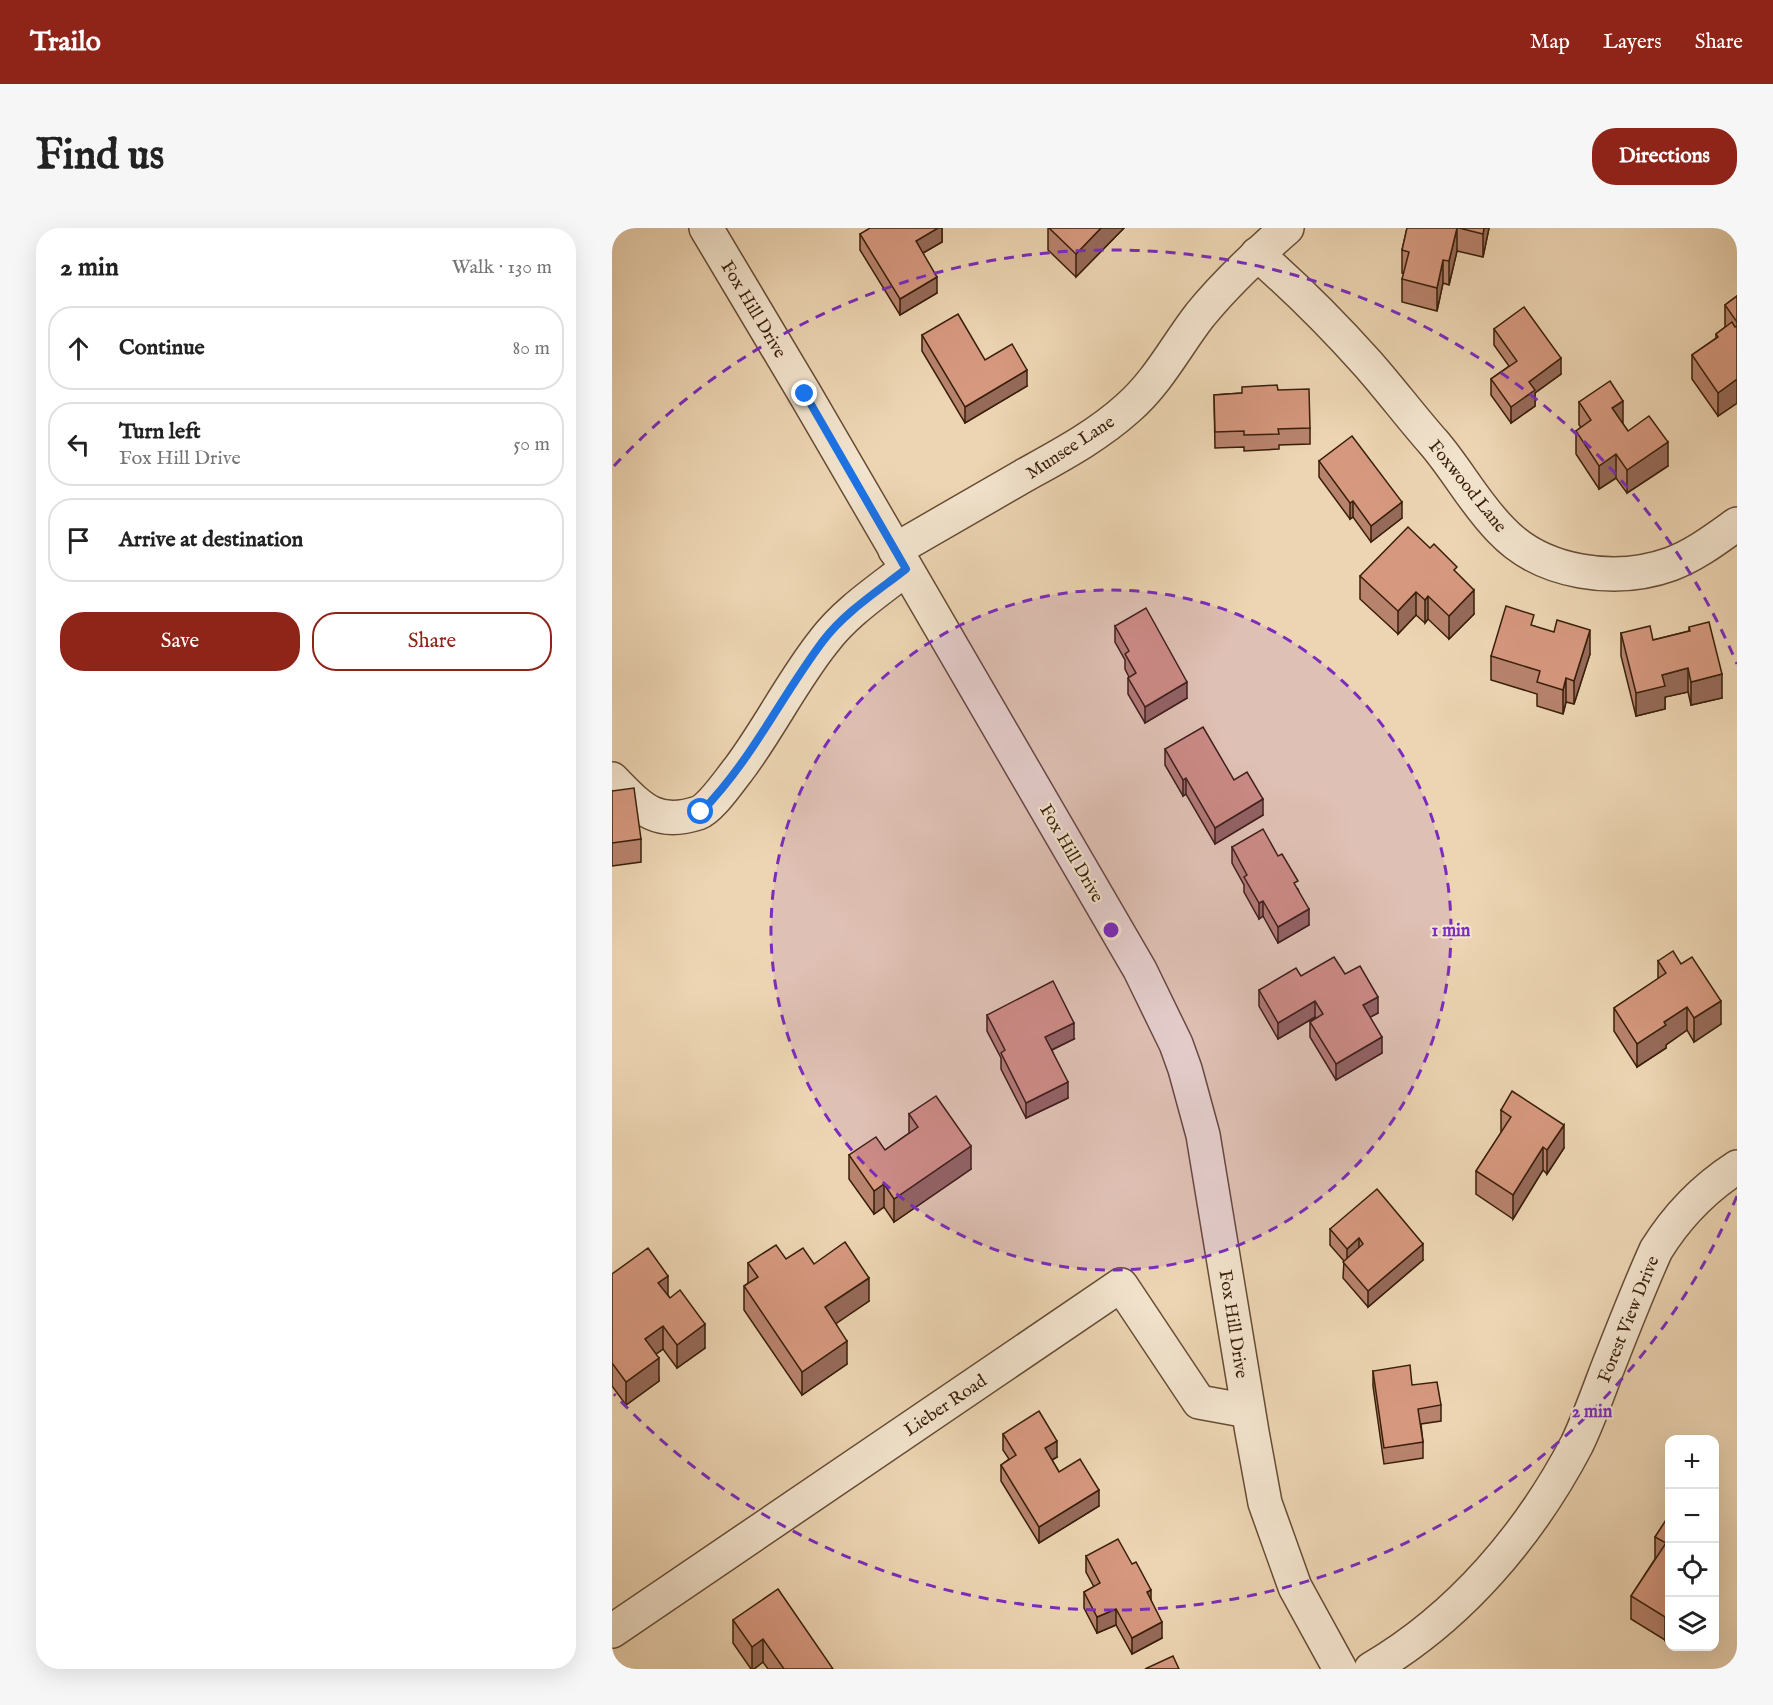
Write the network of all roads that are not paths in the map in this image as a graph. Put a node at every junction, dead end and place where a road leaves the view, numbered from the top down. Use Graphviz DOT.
graph roads {
  1 [pos="706,228"];
  2 [pos="1287,228"];
  3 [pos="1257,254"];
  4 [pos="1737,524"];
  5 [pos="901,560"];
  6 [pos="612,779"];
  7 [pos="1737,1167"];
  8 [pos="1248,1411"];
  9 [pos="612,1631"];
  10 [pos="1340,1669"];
  11 [pos="1371,1669"];
  1 -- 5 [label="street, Fox Hill Drive"];
  2 -- 3 [label="street, Munsee Lane"];
  3 -- 4 [label="street, Foxwood Lane"];
  3 -- 5 [label="street, Munsee Lane"];
  5 -- 6 [label="street, Munsee Lane"];
  5 -- 8 [label="street, Fox Hill Drive"];
  7 -- 11 [label="street, Forest View Drive"];
  8 -- 9 [label="street, Lieber Road"];
  8 -- 10 [label="street, Fox Hill Drive"];
}
